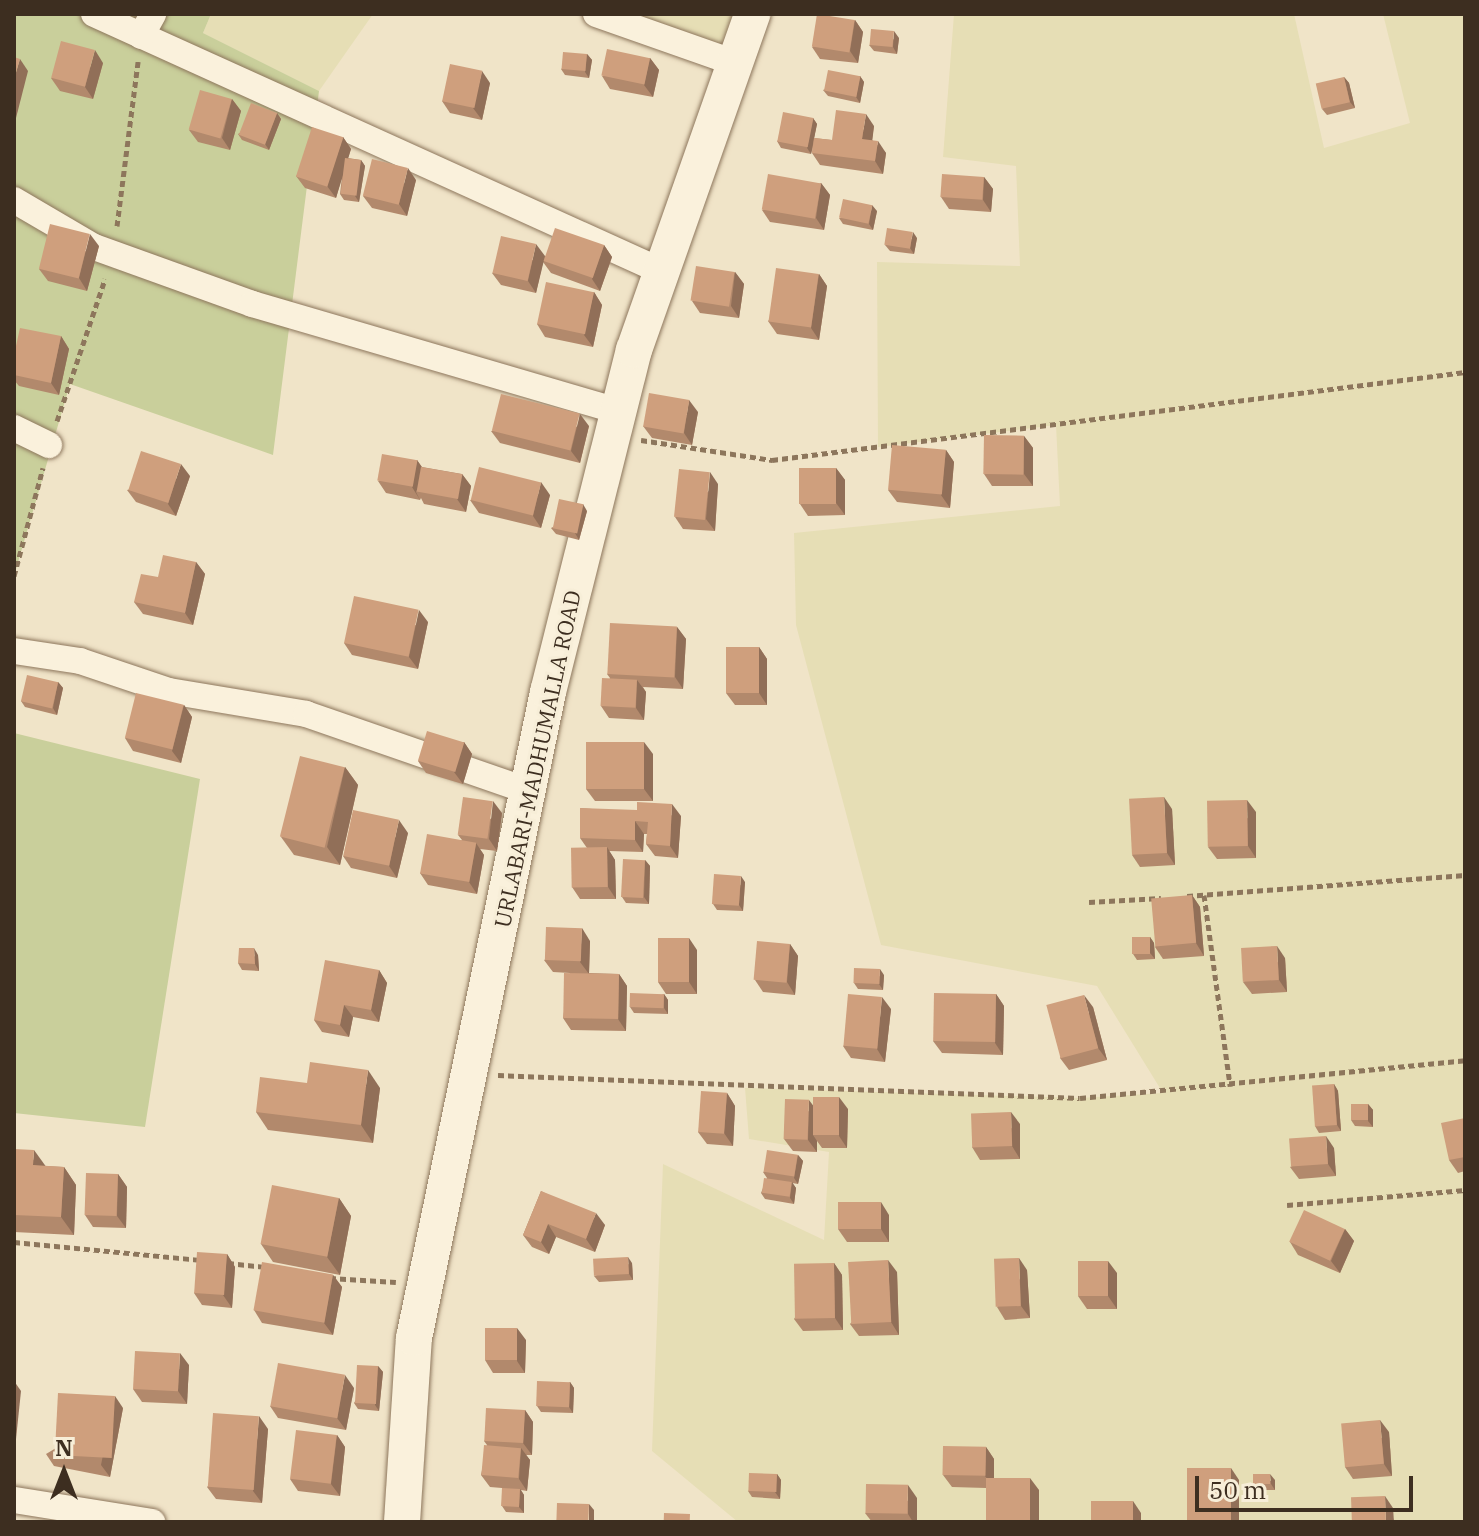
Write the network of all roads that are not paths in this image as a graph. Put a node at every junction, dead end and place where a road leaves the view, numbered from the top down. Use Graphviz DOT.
graph roads {
  1 [pos="94,14"];
  2 [pos="596,14"];
  3 [pos="752,14"];
  4 [pos="147,25"];
  5 [pos="735,63"];
  6 [pos="14,200"];
  7 [pos="661,271"];
  8 [pos="616,423"];
  9 [pos="14,428"];
  10 [pos="49,445"];
  11 [pos="14,651"];
  12 [pos="528,791"];
  13 [pos="14,1500"];
  14 [pos="152,1522"];
  15 [pos="402,1522"];
  1 -- 4 [label="street"];
  2 -- 5 [label="street"];
  3 -- 5 [label="main road, URLABARI-MADHUMALLA ROAD"];
  4 -- 7 [label="street"];
  5 -- 7 [label="main road, URLABARI-MADHUMALLA ROAD"];
  6 -- 8 [label="street"];
  7 -- 8 [label="main road, URLABARI-MADHUMALLA ROAD"];
  8 -- 12 [label="main road, URLABARI-MADHUMALLA ROAD"];
  9 -- 10 [label="street"];
  11 -- 12 [label="street"];
  12 -- 15 [label="main road, URLABARI-MADHUMALLA ROAD"];
  13 -- 14 [label="street"];
}
